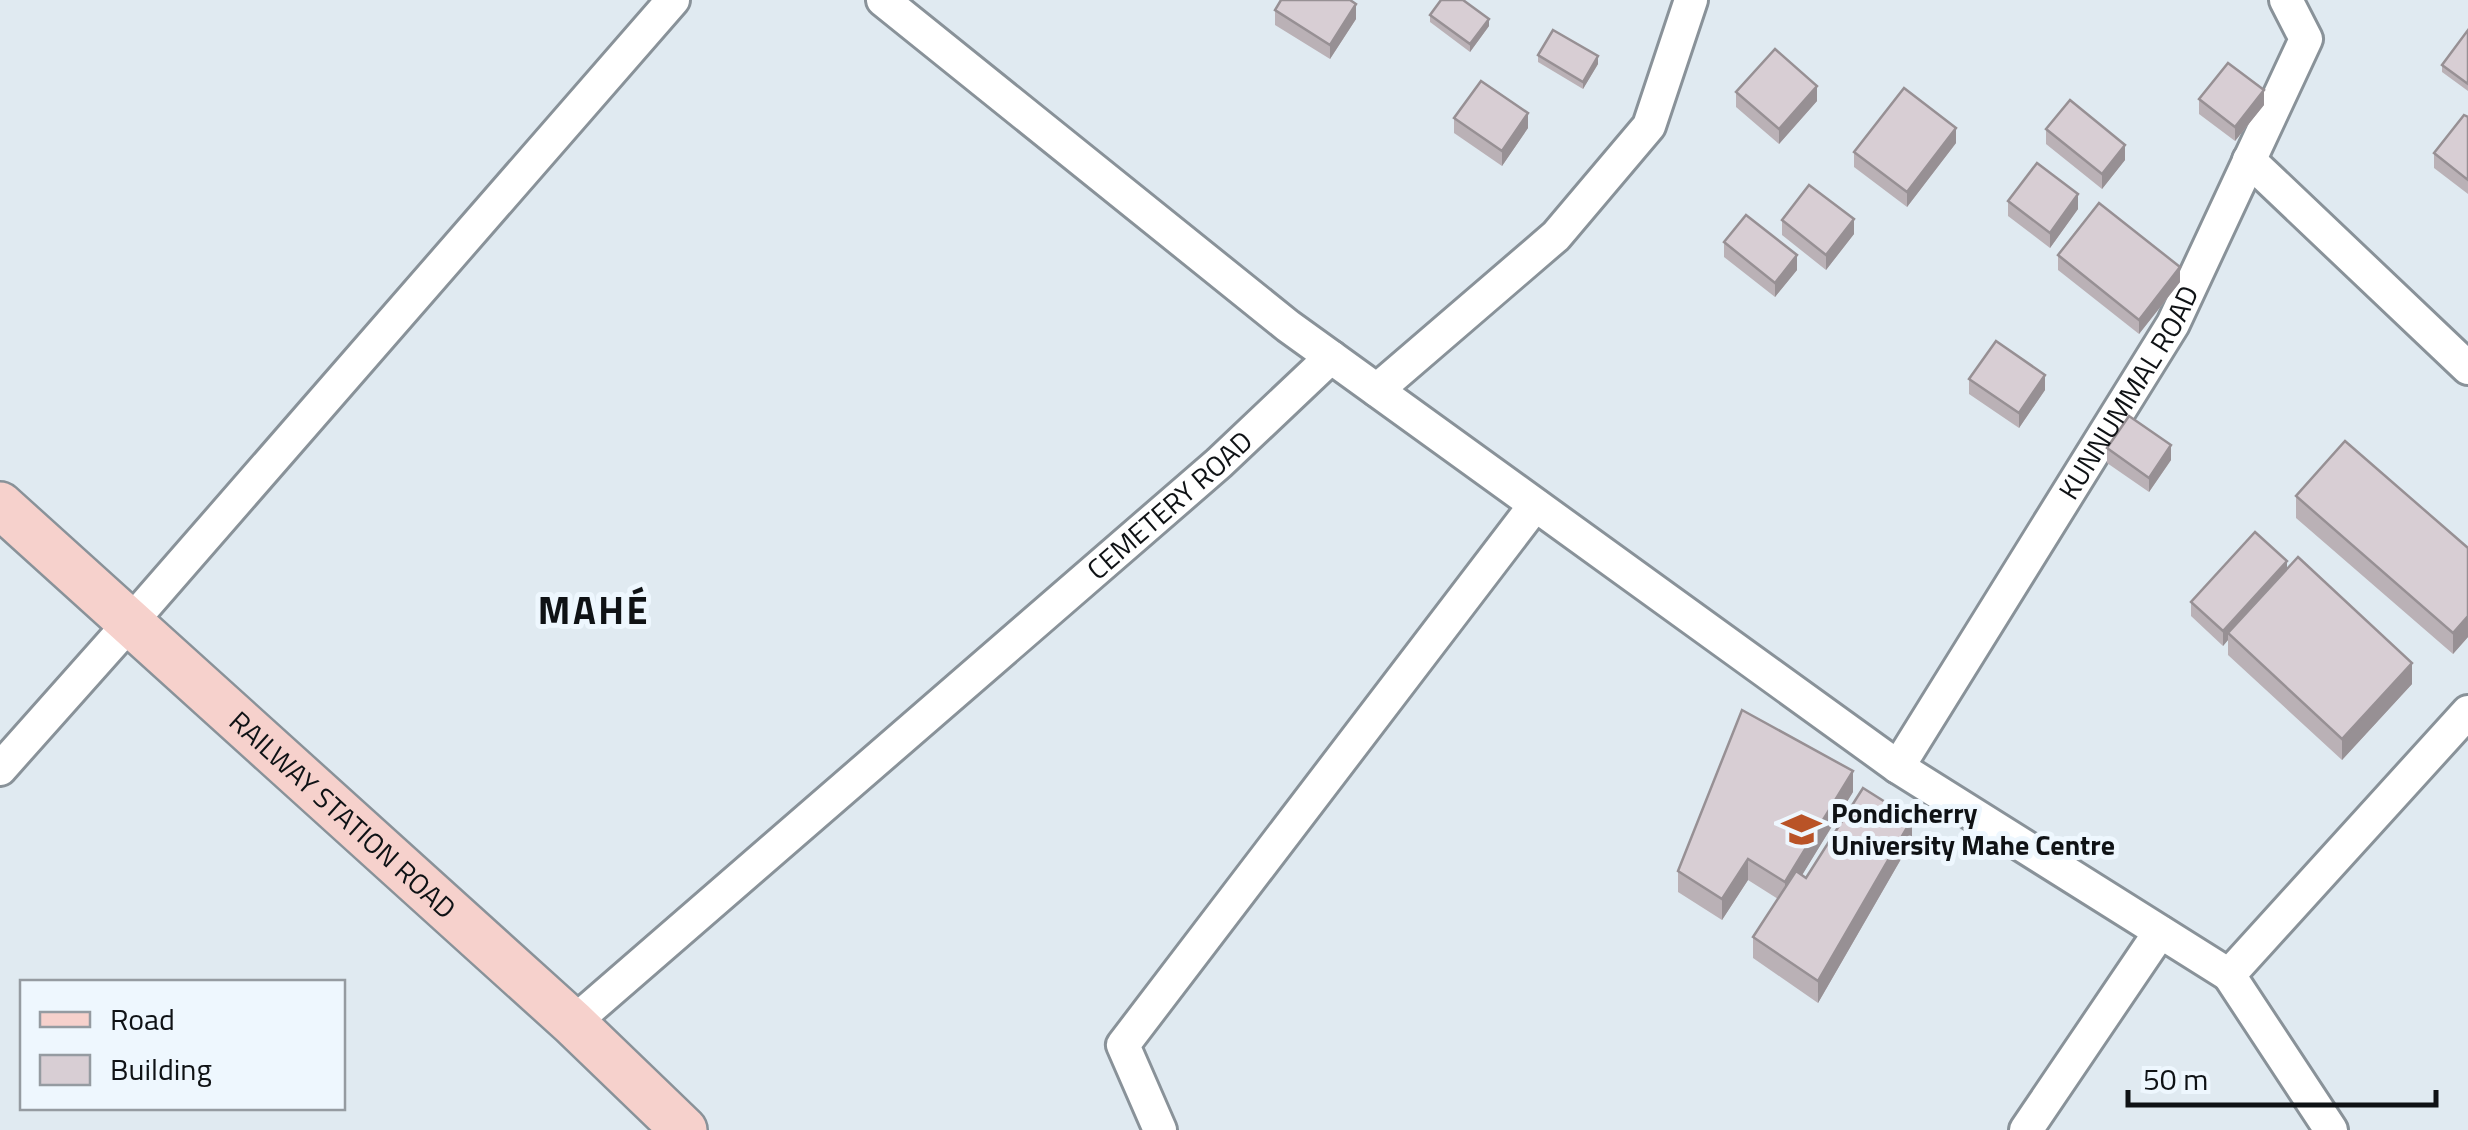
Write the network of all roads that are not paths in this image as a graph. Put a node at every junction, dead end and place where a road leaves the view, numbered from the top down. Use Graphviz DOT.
graph roads {
  1 [pos="673,0"];
  2 [pos="883,0"];
  3 [pos="1691,0"];
  4 [pos="2286,0"];
  5 [pos="2249,160"];
  6 [pos="1331,358"];
  7 [pos="2468,368"];
  8 [pos="1377,390"];
  9 [pos="0,506"];
  10 [pos="1535,506"];
  11 [pos="130,623"];
  12 [pos="2468,712"];
  13 [pos="1898,768"];
  14 [pos="0,769"];
  15 [pos="2160,932"];
  16 [pos="2229,975"];
  17 [pos="573,1024"];
  18 [pos="667,1124"];
  19 [pos="1160,1130"];
  20 [pos="2026,1130"];
  21 [pos="2331,1130"];
  1 -- 11 [label="street"];
  2 -- 6 [label="street"];
  3 -- 8 [label="street"];
  4 -- 5 [label="street, KUNNUMMAL ROAD"];
  5 -- 7 [label="street"];
  5 -- 13 [label="street, KUNNUMMAL ROAD"];
  6 -- 8 [label="street"];
  6 -- 17 [label="street, CEMETERY ROAD"];
  8 -- 10 [label="street"];
  9 -- 11 [label="street, RAILWAY STATION ROAD"];
  10 -- 13 [label="street"];
  10 -- 19 [label="street"];
  11 -- 14 [label="street"];
  11 -- 17 [label="street, RAILWAY STATION ROAD"];
  12 -- 16 [label="street"];
  13 -- 15 [label="street"];
  15 -- 16 [label="street"];
  15 -- 20 [label="street"];
  16 -- 21 [label="street"];
  17 -- 18 [label="street, RAILWAY STATION ROAD"];
}
